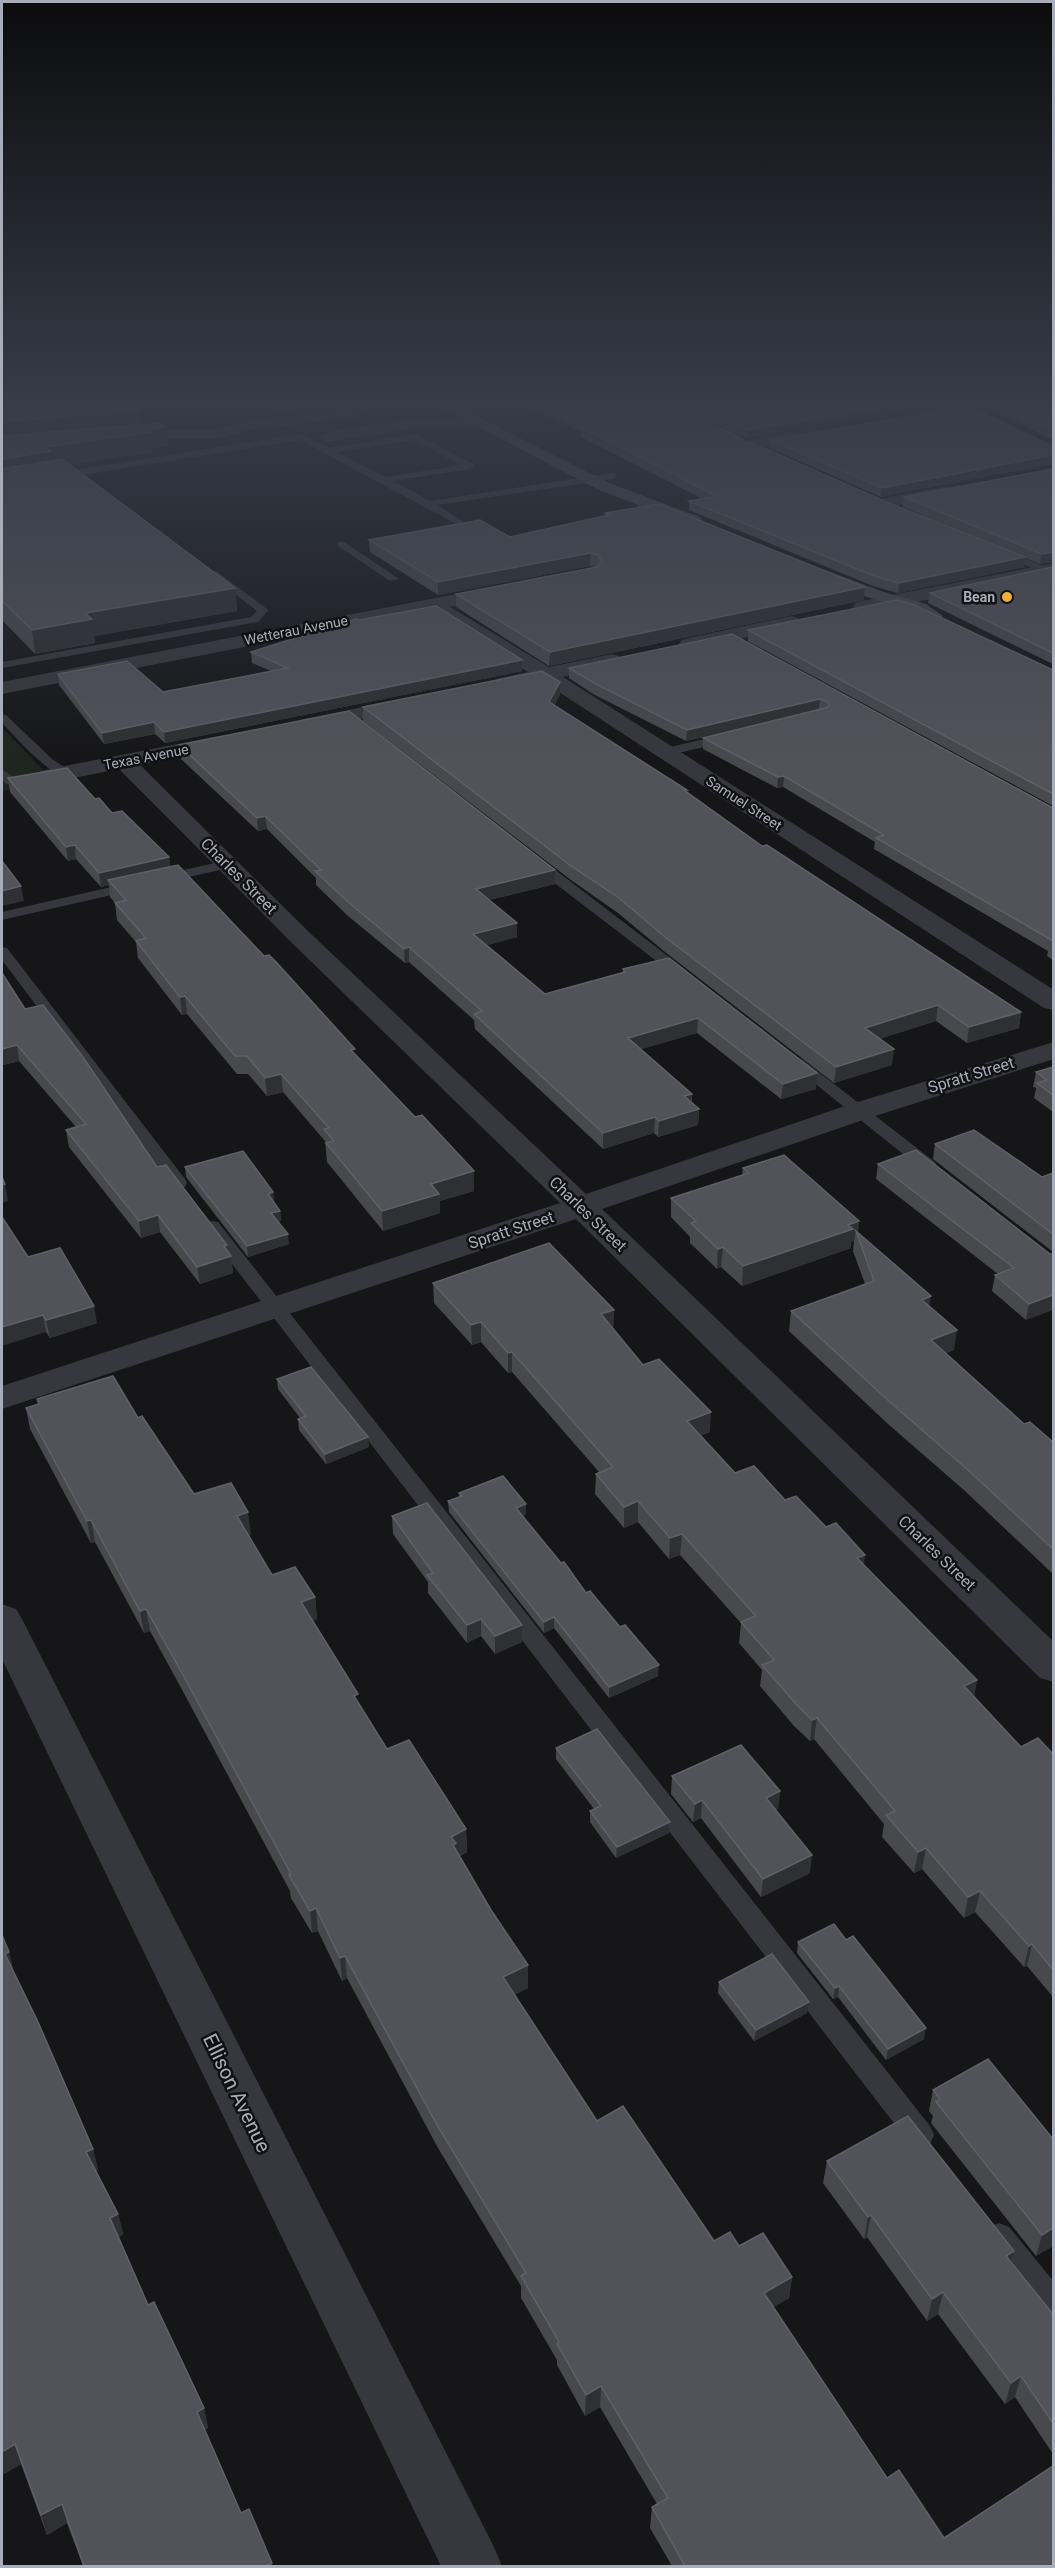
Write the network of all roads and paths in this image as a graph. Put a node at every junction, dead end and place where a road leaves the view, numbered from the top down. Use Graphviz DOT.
graph roads {
  1 [pos="456,521"];
  2 [pos="694,521"];
  3 [pos="460,523"];
  4 [pos="711,528"];
  5 [pos="341,544"];
  6 [pos="991,548"];
  7 [pos="207,567"];
  8 [pos="1049,569"];
  9 [pos="812,570"];
  10 [pos="394,579"];
  11 [pos="478,596"];
  12 [pos="893,601"];
  13 [pos="434,605"];
  14 [pos="844,611"];
  15 [pos="809,618"];
  16 [pos="953,626"];
  17 [pos="669,648"];
  18 [pos="635,655"];
  19 [pos="2,665"];
  20 [pos="545,674"];
  21 [pos="488,686"];
  22 [pos="2,688"];
  23 [pos="430,699"];
  24 [pos="350,716"];
  25 [pos="2,717"];
  26 [pos="287,729"];
  27 [pos="368,730"];
  28 [pos="741,734"];
  29 [pos="242,738"];
  30 [pos="666,752"];
  31 [pos="123,761"];
  32 [pos="2,773"];
  33 [pos="57,774"];
  34 [pos="524,852"];
  35 [pos="228,864"];
  36 [pos="2,916"];
  37 [pos="2,951"];
  38 [pos="691,981"];
  39 [pos="1053,1002"];
  40 [pos="1053,1050"];
  41 [pos="784,1053"];
  42 [pos="859,1110"];
  43 [pos="940,1175"];
  44 [pos="189,1195"];
  45 [pos="581,1206"];
  46 [pos="203,1214"];
  47 [pos="275,1307"];
  48 [pos="2,1398"];
  49 [pos="2,1619"];
  50 [pos="1053,1667"];
  51 [pos="936,2155"];
  52 [pos="987,2221"];
  53 [pos="1053,2306"];
  54 [pos="472,2566"];
  1 -- 3 [label="lane"];
  2 -- 4 [label="main road"];
  5 -- 10 [label="lane"];
  6 -- 8 [label="lane"];
  7 -- 19 [label="lane"];
  8 -- 12 [label="street"];
  9 -- 12 [label="main road"];
  11 -- 13 [label="street, Wetterau Avenue"];
  12 -- 14 [label="street"];
  12 -- 16 [label="main road"];
  13 -- 20 [label="street, Samuel Street"];
  13 -- 22 [label="street, Wetterau Avenue"];
  15 -- 17 [label="street"];
  18 -- 20 [label="street"];
  20 -- 21 [label="street"];
  20 -- 30 [label="street, Samuel Street"];
  23 -- 24 [label="street"];
  24 -- 26 [label="street"];
  24 -- 27 [label="lane"];
  25 -- 33 [label="lane"];
  28 -- 30 [label="lane"];
  29 -- 31 [label="street, Texas Avenue"];
  30 -- 39 [label="street, Samuel Street"];
  31 -- 33 [label="street, Texas Avenue"];
  31 -- 35 [label="street, Charles Street"];
  32 -- 33 [label="lane"];
  34 -- 38 [label="lane"];
  35 -- 36 [label="lane"];
  35 -- 45 [label="street, Charles Street"];
  37 -- 44 [label="lane"];
  40 -- 42 [label="street, Spratt Street"];
  41 -- 42 [label="lane"];
  42 -- 43 [label="lane"];
  42 -- 45 [label="street, Spratt Street"];
  45 -- 47 [label="street, Spratt Street"];
  45 -- 50 [label="street, Charles Street"];
  46 -- 47 [label="lane"];
  47 -- 48 [label="street, Spratt Street"];
  47 -- 51 [label="lane"];
  49 -- 54 [label="street, Ellison Avenue"];
  52 -- 53 [label="lane"];
}
